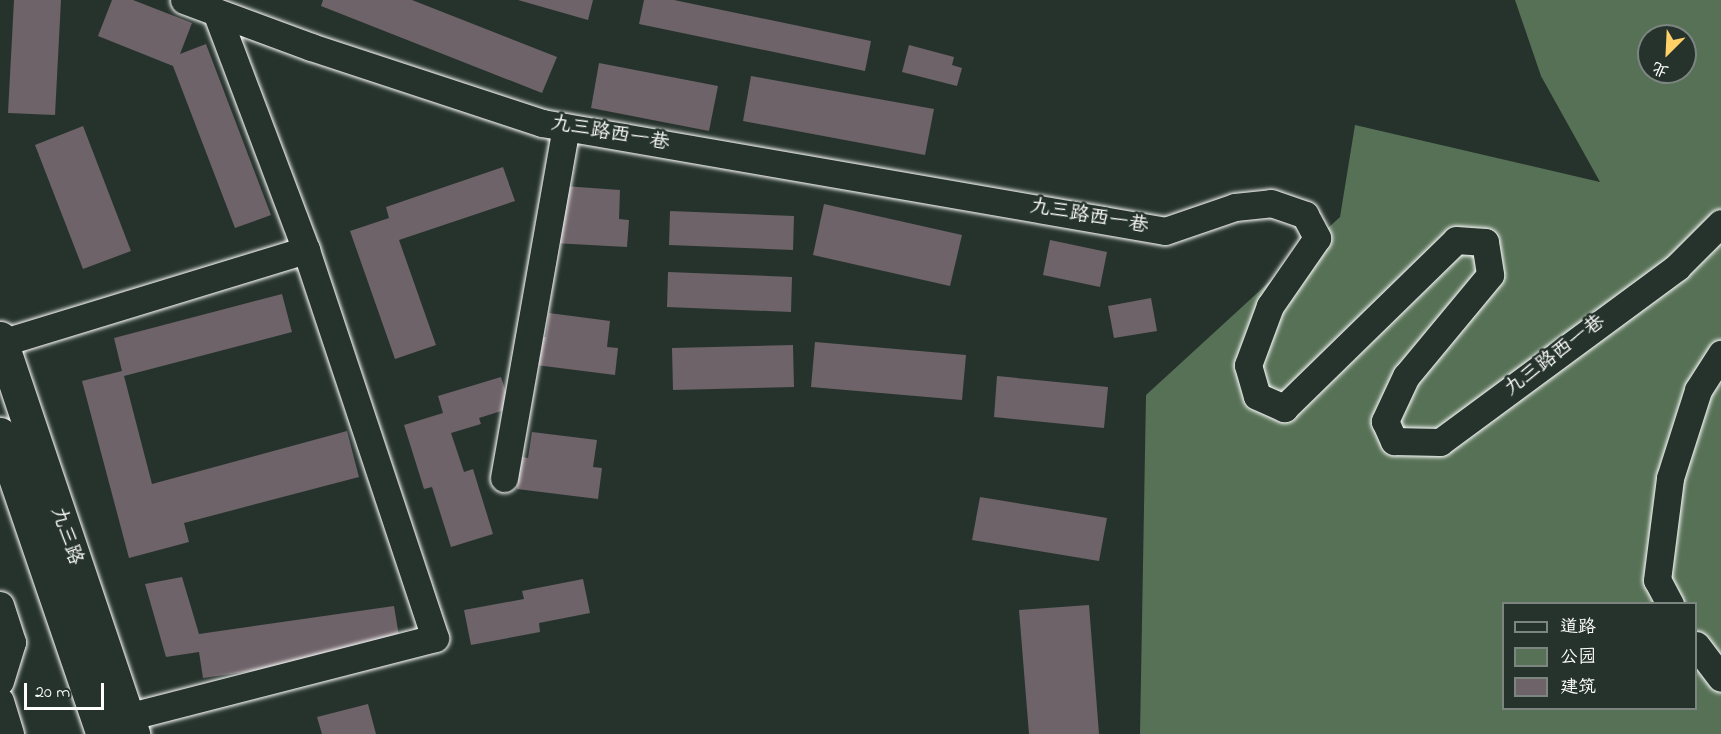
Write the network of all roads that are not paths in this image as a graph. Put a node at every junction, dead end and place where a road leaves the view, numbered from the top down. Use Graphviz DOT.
graph roads {
  1 [pos="184,0"];
  2 [pos="216,12"];
  3 [pos="566,127"];
  4 [pos="1721,223"];
  5 [pos="306,250"];
  6 [pos="1,340"];
  7 [pos="1721,354"];
  8 [pos="0,434"];
  9 [pos="504,478"];
  10 [pos="1669,602"];
  11 [pos="0,605"];
  12 [pos="1697,648"];
  13 [pos="1721,678"];
  14 [pos="0,681"];
  15 [pos="0,701"];
  16 [pos="121,728"];
  17 [pos="10,734"];
  1 -- 2 [label="street, 九三路西一巷"];
  2 -- 3 [label="street, 九三路西一巷"];
  2 -- 5 [label="street"];
  3 -- 4 [label="street, 九三路西一巷"];
  3 -- 9 [label="street"];
  5 -- 6 [label="street"];
  5 -- 16 [label="street"];
  6 -- 16 [label="highway, 九三路"];
  7 -- 10 [label="street"];
  8 -- 16 [label="highway, 九三路"];
  11 -- 14 [label="street"];
  12 -- 13 [label="street"];
  15 -- 17 [label="street"];
}
